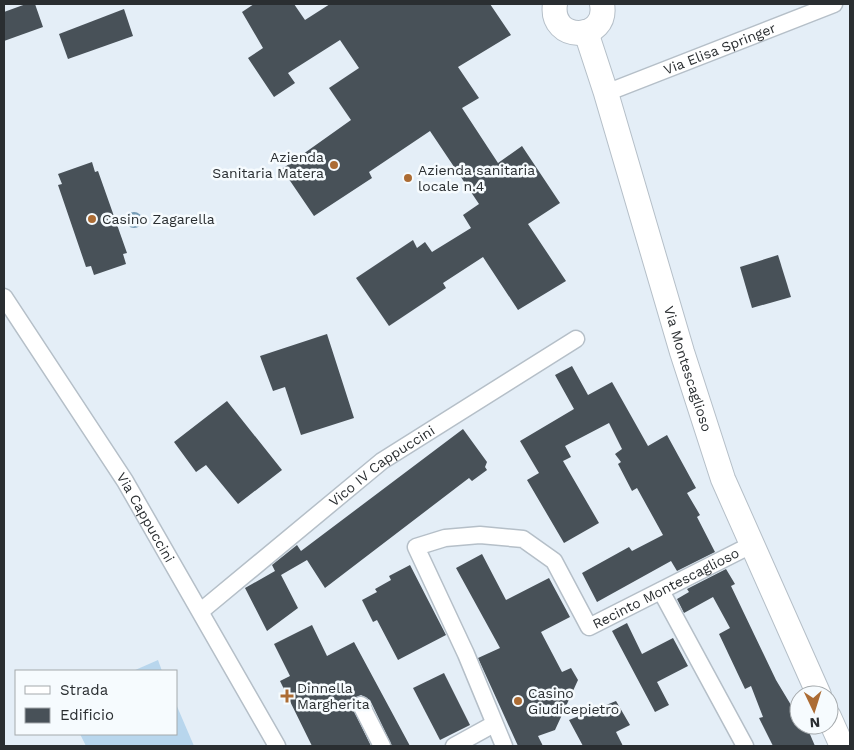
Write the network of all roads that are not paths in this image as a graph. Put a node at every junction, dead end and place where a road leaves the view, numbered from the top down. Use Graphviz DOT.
graph roads {
  1 [pos="555,4"];
  2 [pos="602,4"];
  3 [pos="834,4"];
  4 [pos="586,32"];
  5 [pos="606,93"];
  6 [pos="4,297"];
  7 [pos="576,339"];
  8 [pos="753,544"];
  9 [pos="661,591"];
  10 [pos="201,611"];
  11 [pos="815,685"];
  12 [pos="361,705"];
  13 [pos="494,724"];
  14 [pos="277,746"];
  15 [pos="382,746"];
  16 [pos="454,746"];
  17 [pos="504,746"];
  18 [pos="745,746"];
  1 -- 4 [label="main road"];
  2 -- 4 [label="main road"];
  3 -- 5 [label="street, Via Elisa Springer"];
  4 -- 5 [label="main road, Via Montescaglioso"];
  5 -- 8 [label="main road, Via Montescaglioso"];
  6 -- 10 [label="street, Via Cappuccini"];
  7 -- 10 [label="street, Vico IV Cappuccini"];
  8 -- 9 [label="street, Recinto Montescaglioso"];
  8 -- 11 [label="main road, Via Montescaglioso"];
  9 -- 13 [label="street, Recinto Montescaglioso"];
  9 -- 18 [label="street"];
  10 -- 14 [label="street, Via Cappuccini"];
  12 -- 15 [label="street"];
  13 -- 16 [label="street"];
  13 -- 17 [label="street"];
}
